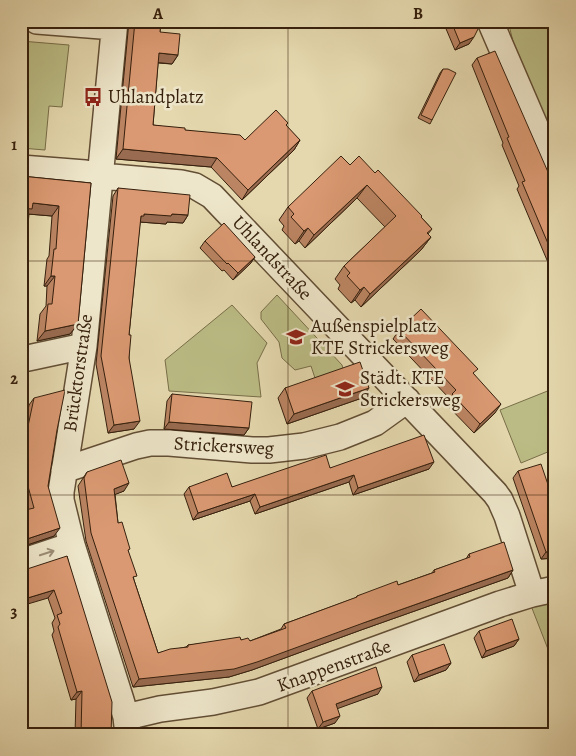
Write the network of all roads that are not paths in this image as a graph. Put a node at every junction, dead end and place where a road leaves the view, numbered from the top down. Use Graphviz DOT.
graph roads {
  1 [pos="37,21"];
  2 [pos="490,21"];
  3 [pos="114,24"];
  4 [pos="21,168"];
  5 [pos="555,172"];
  6 [pos="101,176"];
  7 [pos="84,346"];
  8 [pos="21,358"];
  9 [pos="407,400"];
  10 [pos="64,470"];
  11 [pos="72,545"];
  12 [pos="21,562"];
  13 [pos="543,591"];
  14 [pos="127,726"];
  1 -- 3 [label="street"];
  2 -- 5 [label="street"];
  3 -- 6 [label="street, Brücktorstraße"];
  4 -- 6 [label="street, Uhlandstraße"];
  6 -- 7 [label="street, Brücktorstraße"];
  6 -- 9 [label="street, Uhlandstraße"];
  7 -- 8 [label="street"];
  7 -- 10 [label="street, Brücktorstraße"];
  9 -- 10 [label="street, Strickersweg"];
  9 -- 13 [label="street, Uhlandstraße"];
  10 -- 11 [label="street, Brücktorstraße"];
  12 -- 11 [label="street, one-way"];
  11 -- 14 [label="street, Brücktorstraße"];
  13 -- 14 [label="street, Knappenstraße"];
}
